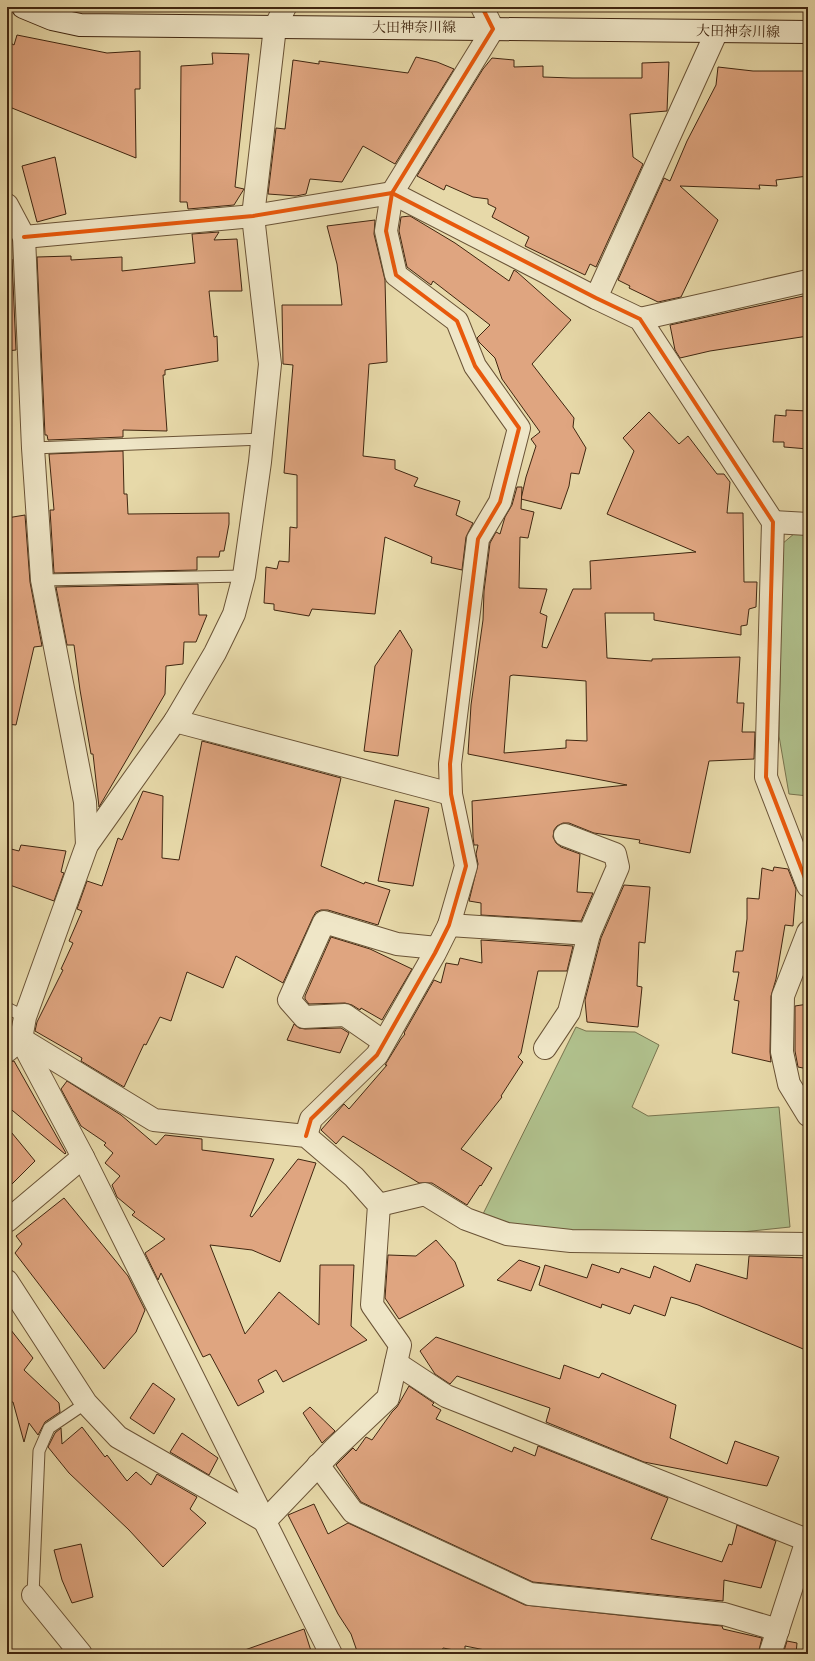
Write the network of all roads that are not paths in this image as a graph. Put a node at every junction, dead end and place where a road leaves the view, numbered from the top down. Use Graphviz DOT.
graph roads {
  1 [pos="23,7"];
  2 [pos="285,7"];
  3 [pos="482,7"];
  4 [pos="275,27"];
  5 [pos="493,29"];
  6 [pos="717,31"];
  7 [pos="808,32"];
  8 [pos="392,193"];
  9 [pos="7,205"];
  10 [pos="253,216"];
  11 [pos="24,237"];
  12 [pos="808,281"];
  13 [pos="596,298"];
  14 [pos="640,319"];
  15 [pos="263,439"];
  16 [pos="33,448"];
  17 [pos="773,522"];
  18 [pos="808,524"];
  19 [pos="244,576"];
  20 [pos="42,580"];
  21 [pos="175,721"];
  22 [pos="452,794"];
  23 [pos="565,836"];
  24 [pos="87,845"];
  25 [pos="808,886"];
  26 [pos="449,925"];
  27 [pos="808,932"];
  28 [pos="589,934"];
  29 [pos="436,948"];
  30 [pos="16,1012"];
  31 [pos="384,1042"];
  32 [pos="14,1045"];
  33 [pos="545,1048"];
  34 [pos="807,1111"];
  35 [pos="306,1136"];
  36 [pos="83,1157"];
  37 [pos="379,1205"];
  38 [pos="7,1220"];
  39 [pos="808,1244"];
  40 [pos="8,1286"];
  41 [pos="396,1362"];
  42 [pos="86,1403"];
  43 [pos="318,1465"];
  44 [pos="265,1521"];
  45 [pos="33,1595"];
  46 [pos="778,1630"];
  47 [pos="81,1654"];
  48 [pos="331,1654"];
  49 [pos="770,1654"];
  1 -- 4 [label="street, 大田神奈川線"];
  2 -- 4 [label="street"];
  3 -- 5 [label="street"];
  4 -- 5 [label="street, 大田神奈川線"];
  4 -- 10 [label="street"];
  5 -- 6 [label="street, 大田神奈川線"];
  5 -- 8 [label="street"];
  6 -- 7 [label="street, 大田神奈川線"];
  6 -- 13 [label="street"];
  8 -- 10 [label="street"];
  8 -- 13 [label="street"];
  8 -- 22 [label="street"];
  9 -- 11 [label="street"];
  10 -- 11 [label="street"];
  10 -- 15 [label="street"];
  11 -- 16 [label="street"];
  12 -- 14 [label="street"];
  13 -- 14 [label="street"];
  14 -- 17 [label="street"];
  15 -- 16 [label="lane"];
  15 -- 19 [label="street"];
  16 -- 20 [label="street"];
  17 -- 18 [label="street"];
  17 -- 25 [label="street"];
  19 -- 20 [label="lane"];
  19 -- 21 [label="street"];
  20 -- 24 [label="street"];
  21 -- 22 [label="street"];
  21 -- 24 [label="street"];
  22 -- 26 [label="street"];
  23 -- 28 [label="street"];
  24 -- 30 [label="street"];
  26 -- 28 [label="street"];
  26 -- 29 [label="street"];
  27 -- 34 [label="street"];
  28 -- 33 [label="street"];
  29 -- 31 [label="street"];
  29 -- 31 [label="street"];
  30 -- 32 [label="street"];
  31 -- 35 [label="street"];
  32 -- 35 [label="street"];
  32 -- 36 [label="street"];
  35 -- 37 [label="street"];
  36 -- 38 [label="street"];
  36 -- 44 [label="street"];
  37 -- 39 [label="street"];
  37 -- 41 [label="street"];
  40 -- 42 [label="street"];
  41 -- 43 [label="street"];
  41 -- 46 [label="street"];
  42 -- 44 [label="street"];
  42 -- 45 [label="lane"];
  43 -- 44 [label="street"];
  43 -- 46 [label="street"];
  44 -- 48 [label="street"];
  45 -- 47 [label="street"];
  46 -- 49 [label="street"];
}
